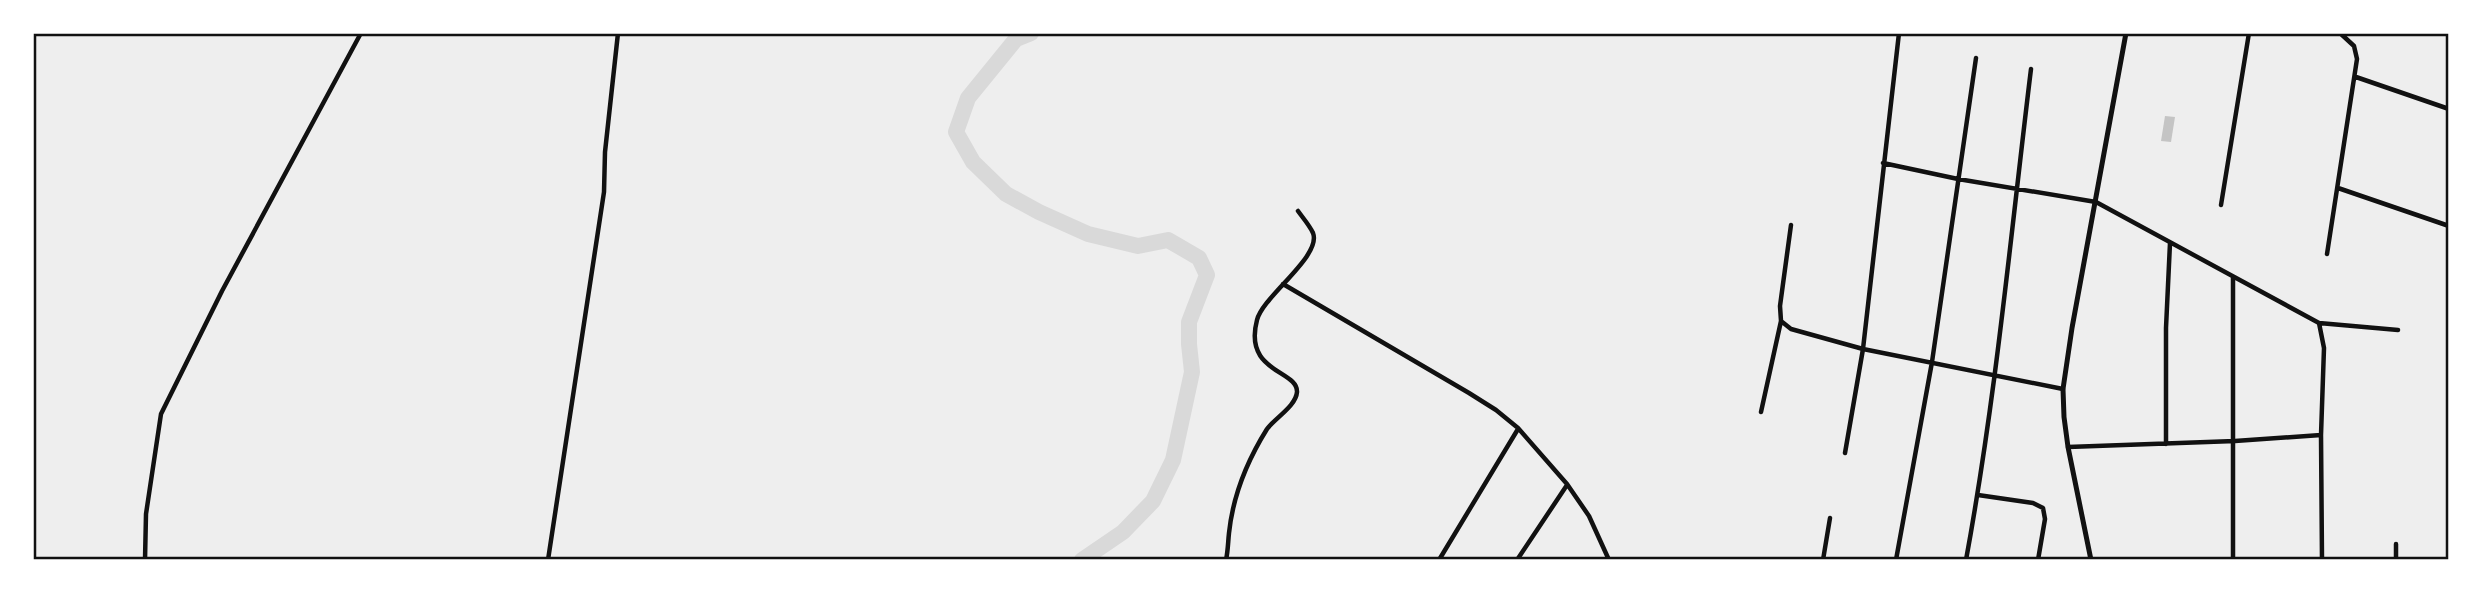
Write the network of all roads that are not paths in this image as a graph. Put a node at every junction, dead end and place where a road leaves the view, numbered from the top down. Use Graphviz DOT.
graph roads {
  1 [pos="361,33"];
  2 [pos="618,33"];
  3 [pos="1899,33"];
  4 [pos="2126,33"];
  5 [pos="2249,33"];
  6 [pos="2340,33"];
  7 [pos="1976,58"];
  8 [pos="2031,69"];
  9 [pos="2356,77"];
  10 [pos="2449,108"];
  11 [pos="1883,163"];
  12 [pos="1958,179"];
  13 [pos="2017,188"];
  14 [pos="2337,188"];
  15 [pos="2096,202"];
  16 [pos="2221,205"];
  17 [pos="1298,211"];
  18 [pos="1791,225"];
  19 [pos="2449,226"];
  20 [pos="2170,243"];
  21 [pos="2328,254"];
  22 [pos="2233,277"];
  23 [pos="1283,284"];
  24 [pos="1781,321"];
  25 [pos="2319,323"];
  26 [pos="2398,330"];
  27 [pos="1863,349"];
  28 [pos="1931,362"];
  29 [pos="1995,375"];
  30 [pos="2063,389"];
  31 [pos="1761,412"];
  32 [pos="1518,428"];
  33 [pos="2321,435"];
  34 [pos="2235,441"];
  35 [pos="2166,444"];
  36 [pos="2068,447"];
  37 [pos="1845,453"];
  38 [pos="1567,484"];
  39 [pos="1978,495"];
  40 [pos="1829,518"];
  41 [pos="2396,544"];
  42 [pos="145,560"];
  43 [pos="548,560"];
  44 [pos="1226,560"];
  45 [pos="1439,560"];
  46 [pos="1517,560"];
  47 [pos="1609,560"];
  48 [pos="1823,560"];
  49 [pos="1896,560"];
  50 [pos="1966,560"];
  51 [pos="2038,560"];
  52 [pos="2091,560"];
  53 [pos="2233,560"];
  54 [pos="2322,560"];
  55 [pos="2396,560"];
  1 -- 42 [label="street"];
  2 -- 43 [label="street"];
  3 -- 11 [label="street"];
  4 -- 15 [label="main road"];
  5 -- 16 [label="street"];
  6 -- 9 [label="street"];
  7 -- 12 [label="street"];
  8 -- 13 [label="street"];
  9 -- 10 [label="street"];
  9 -- 14 [label="street"];
  11 -- 12 [label="street"];
  11 -- 27 [label="street"];
  12 -- 13 [label="street"];
  12 -- 28 [label="street"];
  13 -- 15 [label="street"];
  13 -- 29 [label="street"];
  14 -- 19 [label="street"];
  14 -- 21 [label="street"];
  15 -- 20 [label="street"];
  15 -- 30 [label="main road"];
  17 -- 23 [label="street"];
  18 -- 24 [label="street"];
  20 -- 22 [label="street"];
  20 -- 35 [label="street"];
  22 -- 25 [label="street"];
  22 -- 34 [label="street"];
  23 -- 32 [label="street"];
  23 -- 44 [label="street"];
  24 -- 27 [label="street"];
  24 -- 31 [label="street"];
  25 -- 26 [label="street"];
  25 -- 33 [label="street"];
  27 -- 28 [label="street"];
  27 -- 37 [label="street"];
  28 -- 29 [label="street"];
  28 -- 49 [label="street"];
  29 -- 30 [label="street"];
  29 -- 39 [label="street"];
  30 -- 36 [label="main road"];
  32 -- 38 [label="street"];
  32 -- 45 [label="street"];
  33 -- 34 [label="street"];
  33 -- 54 [label="street"];
  34 -- 35 [label="street"];
  34 -- 53 [label="street"];
  35 -- 36 [label="street"];
  36 -- 52 [label="main road"];
  38 -- 46 [label="street"];
  38 -- 47 [label="street"];
  39 -- 50 [label="street"];
  39 -- 51 [label="street"];
  40 -- 48 [label="street"];
  41 -- 55 [label="street"];
}
